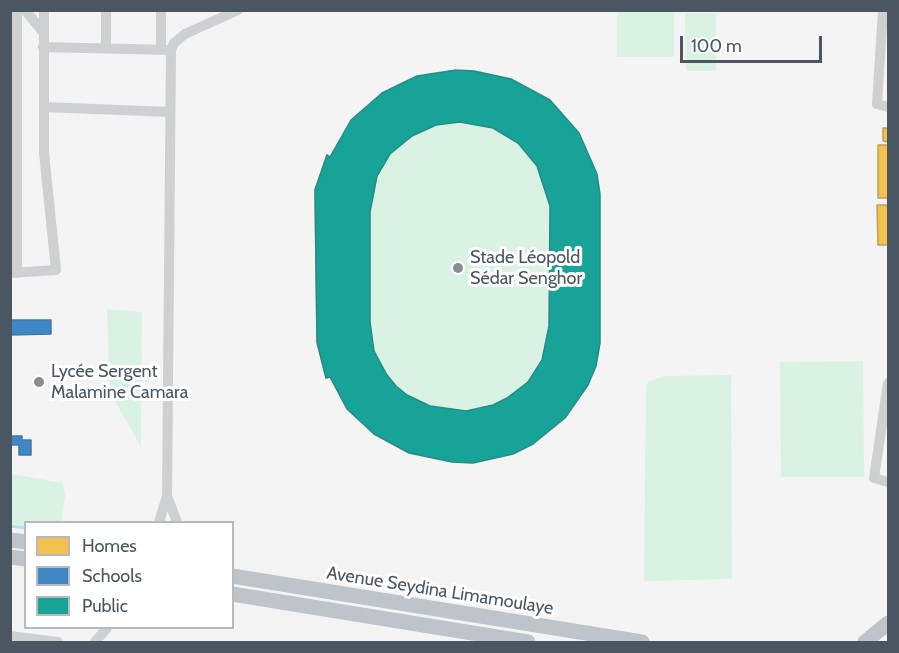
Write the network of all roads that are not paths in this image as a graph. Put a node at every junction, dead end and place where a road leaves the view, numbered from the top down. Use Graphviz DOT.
graph roads {
  1 [pos="17,10"];
  2 [pos="25,10"];
  3 [pos="44,10"];
  4 [pos="106,10"];
  5 [pos="160,10"];
  6 [pos="238,10"];
  7 [pos="884,10"];
  8 [pos="225,13"];
  9 [pos="43,32"];
  10 [pos="43,47"];
  11 [pos="106,48"];
  12 [pos="166,50"];
  13 [pos="14,85"];
  14 [pos="44,107"];
  15 [pos="888,107"];
  16 [pos="170,112"];
  17 [pos="14,176"];
  18 [pos="14,273"];
  19 [pos="888,383"];
  20 [pos="888,482"];
  21 [pos="167,496"];
  22 [pos="159,521"];
  23 [pos="177,521"];
  24 [pos="236,575"];
  25 [pos="234,594"];
  26 [pos="888,623"];
  27 [pos="105,629"];
  28 [pos="10,636"];
  29 [pos="58,642"];
  30 [pos="95,642"];
  31 [pos="528,642"];
  32 [pos="642,642"];
  33 [pos="865,642"];
  1 -- 13 [label="street"];
  2 -- 9 [label="street"];
  3 -- 9 [label="street"];
  4 -- 11 [label="street"];
  5 -- 12 [label="street"];
  6 -- 8 [label="street"];
  7 -- 15 [label="street"];
  8 -- 12 [label="street"];
  9 -- 10 [label="street"];
  10 -- 11 [label="street"];
  10 -- 14 [label="street"];
  11 -- 12 [label="street"];
  12 -- 16 [label="street"];
  13 -- 17 [label="street"];
  14 -- 16 [label="street"];
  14 -- 18 [label="street"];
  16 -- 21 [label="street"];
  17 -- 18 [label="street"];
  19 -- 20 [label="street"];
  21 -- 22 [label="street"];
  21 -- 23 [label="street"];
  24 -- 32 [label="highway, Avenue Seydina Limamoulaye"];
  25 -- 31 [label="highway, Avenue Seydina Limamoulaye"];
  26 -- 33 [label="highway"];
  27 -- 30 [label="street"];
  28 -- 29 [label="street"];
}
